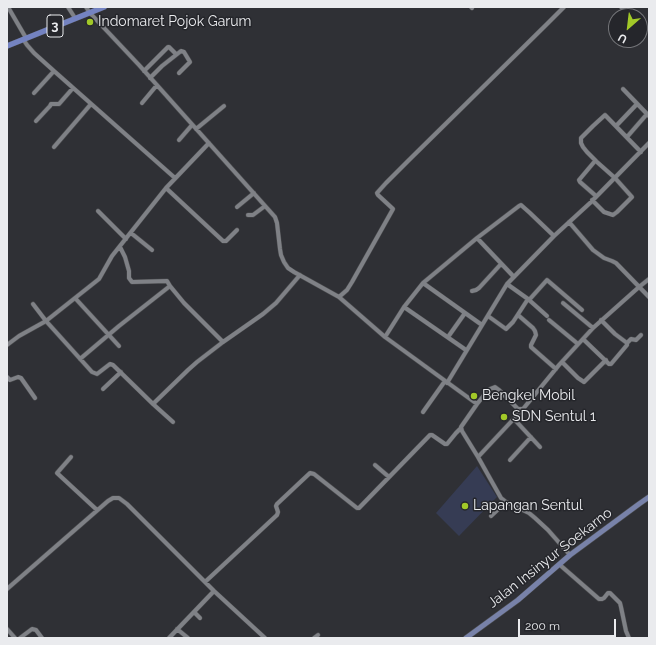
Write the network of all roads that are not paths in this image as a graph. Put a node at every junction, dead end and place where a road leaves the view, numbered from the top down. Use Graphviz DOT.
graph roads {
  1 [pos="8,7"];
  2 [pos="68,7"];
  3 [pos="86,7"];
  4 [pos="104,7"];
  5 [pos="564,7"];
  6 [pos="90,13"];
  7 [pos="75,18"];
  8 [pos="25,38"];
  9 [pos="7,46"];
  10 [pos="176,54"];
  11 [pos="157,58"];
  12 [pos="162,66"];
  13 [pos="148,67"];
  14 [pos="54,71"];
  15 [pos="144,71"];
  16 [pos="179,73"];
  17 [pos="154,74"];
  18 [pos="150,78"];
  19 [pos="157,85"];
  20 [pos="72,88"];
  21 [pos="623,89"];
  22 [pos="34,93"];
  23 [pos="142,103"];
  24 [pos="91,104"];
  25 [pos="637,104"];
  26 [pos="224,106"];
  27 [pos="648,115"];
  28 [pos="36,121"];
  29 [pos="192,125"];
  30 [pos="616,126"];
  31 [pos="196,129"];
  32 [pos="627,137"];
  33 [pos="179,140"];
  34 [pos="209,143"];
  35 [pos="648,146"];
  36 [pos="54,147"];
  37 [pos="641,152"];
  38 [pos="596,161"];
  39 [pos="175,178"];
  40 [pos="615,178"];
  41 [pos="166,188"];
  42 [pos="254,193"];
  43 [pos="596,196"];
  44 [pos="592,200"];
  45 [pos="265,206"];
  46 [pos="238,207"];
  47 [pos="98,211"];
  48 [pos="248,215"];
  49 [pos="569,222"];
  50 [pos="237,230"];
  51 [pos="131,233"];
  52 [pos="554,236"];
  53 [pos="477,238"];
  54 [pos="126,239"];
  55 [pos="120,246"];
  56 [pos="152,250"];
  57 [pos="501,264"];
  58 [pos="300,275"];
  59 [pos="514,277"];
  60 [pos="649,279"];
  61 [pos="423,283"];
  62 [pos="507,284"];
  63 [pos="170,286"];
  64 [pos="639,287"];
  65 [pos="472,290"];
  66 [pos="339,297"];
  67 [pos="649,297"];
  68 [pos="75,298"];
  69 [pos="528,300"];
  70 [pos="563,303"];
  71 [pos="33,304"];
  72 [pos="404,307"];
  73 [pos="582,310"];
  74 [pos="465,313"];
  75 [pos="488,316"];
  76 [pos="518,316"];
  77 [pos="46,320"];
  78 [pos="601,320"];
  79 [pos="482,325"];
  80 [pos="593,328"];
  81 [pos="109,335"];
  82 [pos="385,336"];
  83 [pos="641,336"];
  84 [pos="448,338"];
  85 [pos="583,339"];
  86 [pos="223,342"];
  87 [pos="627,343"];
  88 [pos="578,344"];
  89 [pos="7,345"];
  90 [pos="119,346"];
  91 [pos="466,350"];
  92 [pos="80,359"];
  93 [pos="606,360"];
  94 [pos="562,362"];
  95 [pos="556,368"];
  96 [pos="121,372"];
  97 [pos="7,377"];
  98 [pos="446,382"];
  99 [pos="103,389"];
  100 [pos="35,398"];
  101 [pos="153,404"];
  102 [pos="477,404"];
  103 [pos="523,410"];
  104 [pos="423,412"];
  105 [pos="514,419"];
  106 [pos="173,422"];
  107 [pos="461,428"];
  108 [pos="531,437"];
  109 [pos="540,447"];
  110 [pos="71,457"];
  111 [pos="478,457"];
  112 [pos="510,460"];
  113 [pos="375,465"];
  114 [pos="389,477"];
  115 [pos="649,498"];
  116 [pos="506,502"];
  117 [pos="97,510"];
  118 [pos="491,516"];
  119 [pos="570,555"];
  120 [pos="560,564"];
  121 [pos="205,582"];
  122 [pos="7,589"];
  123 [pos="214,591"];
  124 [pos="194,612"];
  125 [pos="200,618"];
  126 [pos="7,629"];
  127 [pos="177,629"];
  128 [pos="15,638"];
  129 [pos="20,638"];
  130 [pos="42,638"];
  131 [pos="169,638"];
  132 [pos="188,638"];
  133 [pos="264,638"];
  134 [pos="466,638"];
  135 [pos="629,638"];
  1 -- 8 [label="street"];
  2 -- 7 [label="street"];
  3 -- 6 [label="street"];
  4 -- 6 [label="highway, 3"];
  5 -- 66 [label="street"];
  6 -- 7 [label="highway, 3"];
  6 -- 15 [label="street"];
  7 -- 8 [label="highway, 3"];
  8 -- 9 [label="highway, 3"];
  8 -- 14 [label="street"];
  10 -- 11 [label="street"];
  10 -- 12 [label="street"];
  10 -- 16 [label="street"];
  11 -- 12 [label="street"];
  11 -- 13 [label="street"];
  12 -- 17 [label="street"];
  13 -- 15 [label="street"];
  13 -- 17 [label="street"];
  14 -- 20 [label="street"];
  14 -- 22 [label="street"];
  15 -- 18 [label="street"];
  17 -- 18 [label="street"];
  18 -- 19 [label="street"];
  19 -- 23 [label="street"];
  19 -- 29 [label="street"];
  20 -- 24 [label="street"];
  20 -- 28 [label="street"];
  21 -- 25 [label="street"];
  24 -- 36 [label="street"];
  24 -- 39 [label="street"];
  25 -- 27 [label="street"];
  25 -- 30 [label="street"];
  26 -- 31 [label="street"];
  27 -- 32 [label="street"];
  29 -- 31 [label="street"];
  29 -- 33 [label="street"];
  30 -- 32 [label="street"];
  30 -- 38 [label="street"];
  31 -- 34 [label="street"];
  32 -- 37 [label="street"];
  34 -- 39 [label="street"];
  34 -- 42 [label="street"];
  35 -- 37 [label="street"];
  37 -- 40 [label="street"];
  38 -- 40 [label="street"];
  38 -- 43 [label="street"];
  39 -- 41 [label="street"];
  40 -- 43 [label="street"];
  40 -- 44 [label="street"];
  41 -- 50 [label="street"];
  41 -- 51 [label="street"];
  42 -- 45 [label="street"];
  42 -- 46 [label="street"];
  43 -- 44 [label="street"];
  44 -- 49 [label="street"];
  45 -- 48 [label="street"];
  45 -- 58 [label="street"];
  47 -- 54 [label="street"];
  49 -- 52 [label="street"];
  49 -- 64 [label="street"];
  51 -- 54 [label="street"];
  51 -- 56 [label="street"];
  52 -- 53 [label="street"];
  52 -- 59 [label="street"];
  53 -- 57 [label="street"];
  53 -- 61 [label="street"];
  54 -- 55 [label="street"];
  55 -- 63 [label="street"];
  55 -- 68 [label="street"];
  57 -- 59 [label="street"];
  57 -- 65 [label="street"];
  58 -- 66 [label="street"];
  58 -- 86 [label="street"];
  59 -- 62 [label="street"];
  60 -- 64 [label="street"];
  61 -- 72 [label="street"];
  61 -- 74 [label="street"];
  62 -- 69 [label="street"];
  62 -- 75 [label="street"];
  63 -- 81 [label="street"];
  63 -- 86 [label="street"];
  64 -- 67 [label="street"];
  64 -- 78 [label="street"];
  66 -- 82 [label="street"];
  68 -- 77 [label="street"];
  68 -- 81 [label="street"];
  69 -- 73 [label="street"];
  69 -- 76 [label="street"];
  69 -- 88 [label="street"];
  70 -- 80 [label="street"];
  71 -- 77 [label="street"];
  72 -- 82 [label="street"];
  72 -- 84 [label="street"];
  74 -- 79 [label="street"];
  74 -- 84 [label="street"];
  75 -- 76 [label="street"];
  75 -- 79 [label="street"];
  76 -- 95 [label="street"];
  77 -- 89 [label="street"];
  77 -- 92 [label="street"];
  78 -- 80 [label="street"];
  78 -- 87 [label="street"];
  79 -- 91 [label="street"];
  80 -- 85 [label="street"];
  81 -- 90 [label="street"];
  81 -- 92 [label="street"];
  82 -- 98 [label="street"];
  83 -- 87 [label="street"];
  84 -- 91 [label="street"];
  85 -- 88 [label="street"];
  85 -- 93 [label="street"];
  86 -- 101 [label="street"];
  87 -- 93 [label="street"];
  88 -- 94 [label="street"];
  91 -- 98 [label="street"];
  92 -- 96 [label="street"];
  93 -- 94 [label="street"];
  94 -- 95 [label="street"];
  95 -- 103 [label="street"];
  96 -- 99 [label="street"];
  96 -- 101 [label="street"];
  97 -- 100 [label="street"];
  98 -- 102 [label="street"];
  98 -- 104 [label="street"];
  101 -- 106 [label="street"];
  102 -- 103 [label="street"];
  102 -- 107 [label="street"];
  103 -- 105 [label="street"];
  105 -- 108 [label="street"];
  105 -- 111 [label="street"];
  107 -- 111 [label="street"];
  107 -- 114 [label="street"];
  108 -- 109 [label="street"];
  108 -- 112 [label="street"];
  110 -- 117 [label="street"];
  111 -- 116 [label="street"];
  113 -- 114 [label="street"];
  114 -- 121 [label="street"];
  115 -- 119 [label="main road, Jalan Insinyur Soekarno"];
  116 -- 118 [label="street"];
  116 -- 119 [label="street"];
  117 -- 121 [label="street"];
  117 -- 122 [label="street"];
  119 -- 120 [label="main road, Jalan Insinyur Soekarno"];
  120 -- 134 [label="main road, Jalan Insinyur Soekarno"];
  120 -- 135 [label="street"];
  121 -- 123 [label="street"];
  123 -- 124 [label="street"];
  123 -- 133 [label="street"];
  124 -- 125 [label="street"];
  124 -- 127 [label="street"];
  126 -- 128 [label="street"];
  127 -- 131 [label="street"];
  127 -- 132 [label="street"];
  129 -- 130 [label="street"];
}
